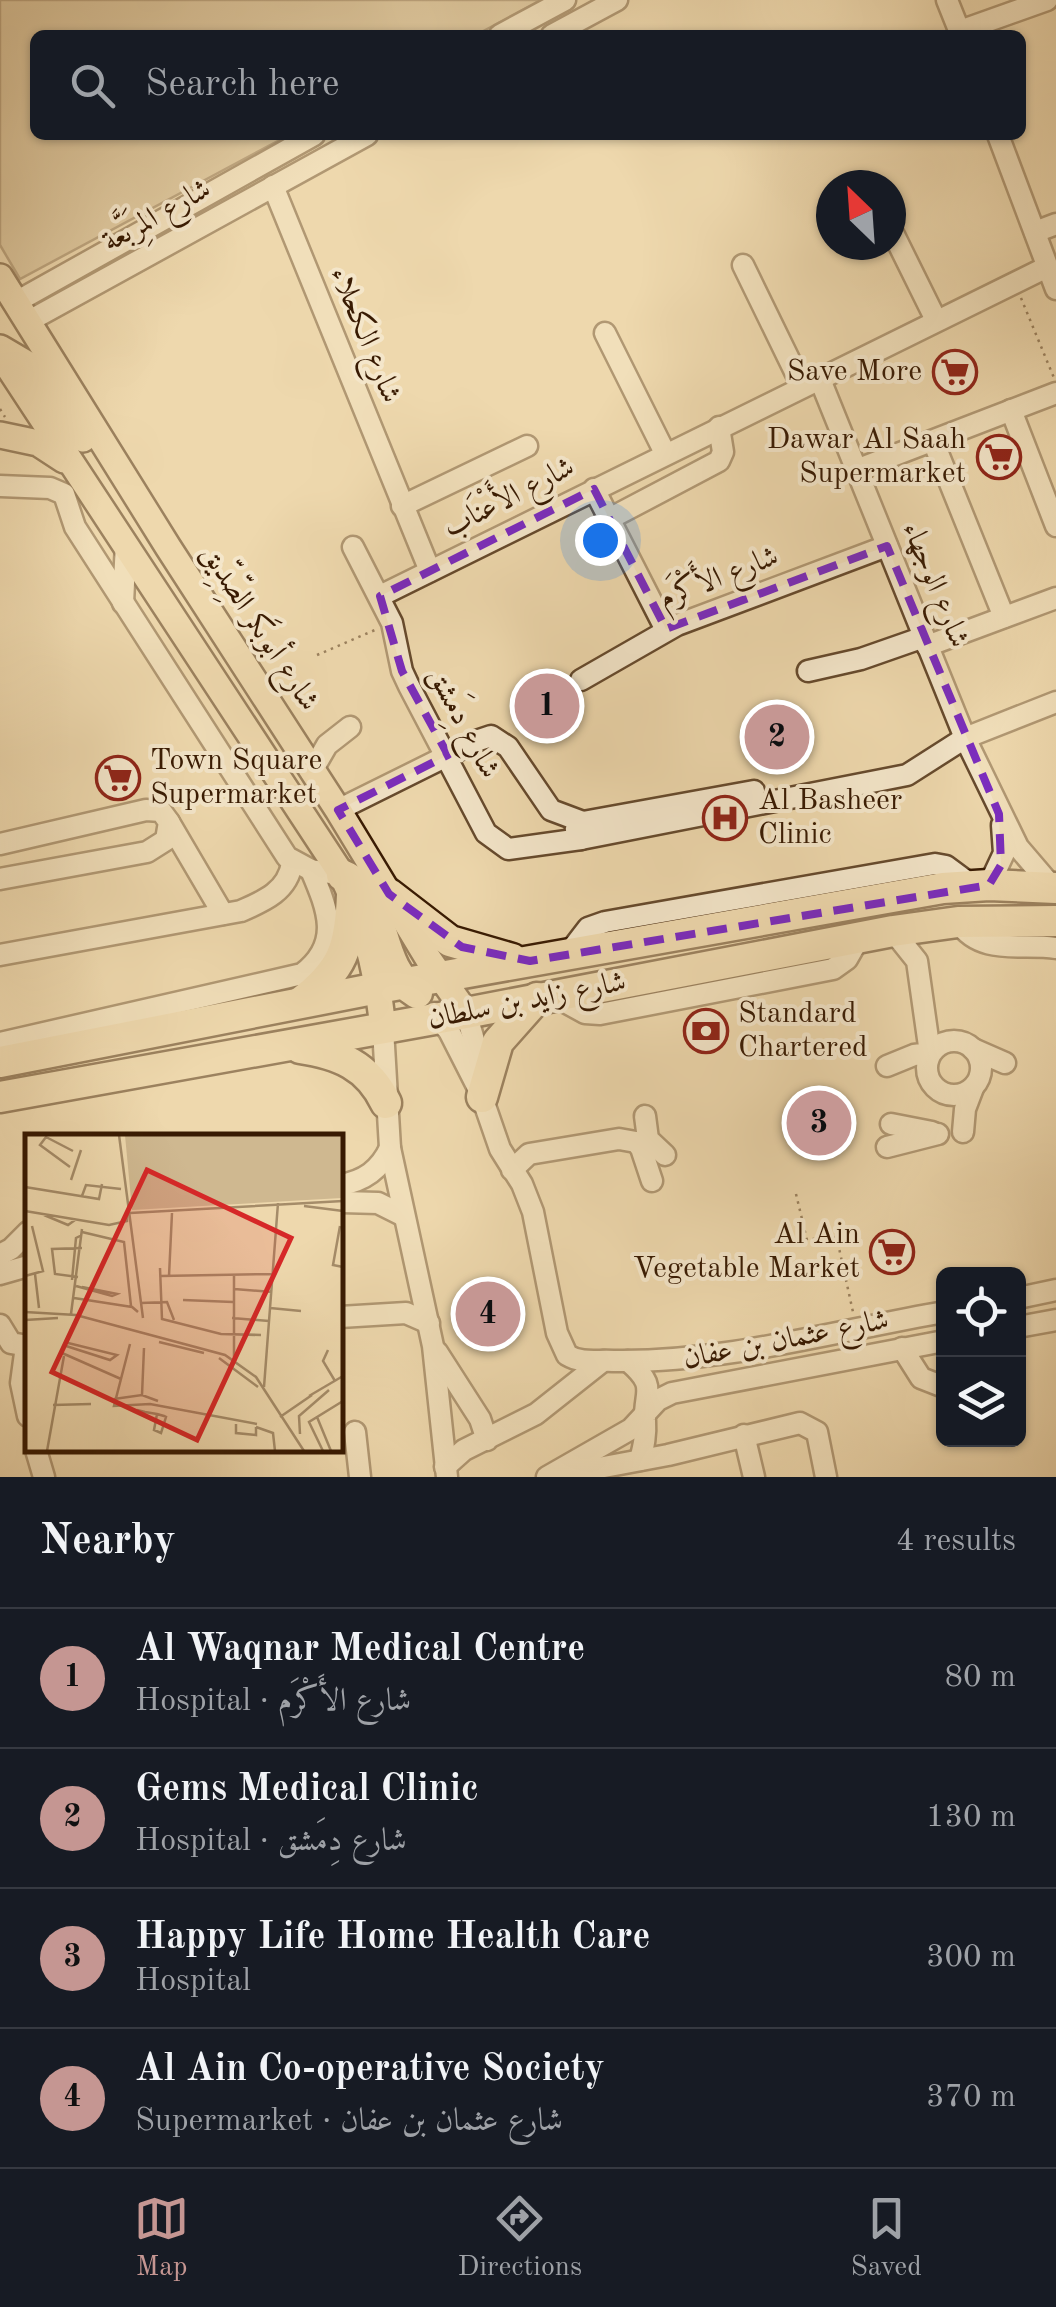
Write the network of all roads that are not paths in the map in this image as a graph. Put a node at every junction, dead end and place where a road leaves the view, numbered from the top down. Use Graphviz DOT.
graph roads {
  1 [pos="565,0"];
  2 [pos="617,0"];
  3 [pos="947,0"];
  4 [pos="1046,0"];
  5 [pos="1056,10"];
  6 [pos="509,30"];
  7 [pos="561,30"];
  8 [pos="959,30"];
  9 [pos="968,30"];
  10 [pos="306,140"];
  11 [pos="359,140"];
  12 [pos="1000,140"];
  13 [pos="272,186"];
  14 [pos="1056,224"];
  15 [pos="1034,232"];
  16 [pos="906,259"];
  17 [pos="743,265"];
  18 [pos="1048,267"];
  19 [pos="0,278"];
  20 [pos="1056,289"];
  21 [pos="12,317"];
  22 [pos="936,320"];
  23 [pos="605,333"];
  24 [pos="7,364"];
  25 [pos="810,382"];
  26 [pos="1056,393"];
  27 [pos="1011,410"];
  28 [pos="3,427"];
  29 [pos="719,427"];
  30 [pos="933,441"];
  31 [pos="527,446"];
  32 [pos="665,454"];
  33 [pos="71,466"];
  34 [pos="856,470"];
  35 [pos="0,486"];
  36 [pos="594,488"];
  37 [pos="402,506"];
  38 [pos="609,518"];
  39 [pos="1056,526"];
  40 [pos="126,543"];
  41 [pos="887,546"];
  42 [pos="353,547"];
  43 [pos="168,548"];
  44 [pos="430,571"];
  45 [pos="380,596"];
  46 [pos="1056,598"];
  47 [pos="123,603"];
  48 [pos="1004,617"];
  49 [pos="666,630"];
  50 [pos="925,642"];
  51 [pos="808,671"];
  52 [pos="580,680"];
  53 [pos="186,700"];
  54 [pos="1056,702"];
  55 [pos="236,712"];
  56 [pos="350,727"];
  57 [pos="964,738"];
  58 [pos="448,756"];
  59 [pos="312,771"];
  60 [pos="338,810"];
  61 [pos="999,814"];
  62 [pos="169,822"];
  63 [pos="582,831"];
  64 [pos="0,844"];
  65 [pos="302,866"];
  66 [pos="0,879"];
  67 [pos="346,885"];
  68 [pos="981,885"];
  69 [pos="1054,888"];
  70 [pos="389,894"];
  71 [pos="223,914"];
  72 [pos="1056,921"];
  73 [pos="945,923"];
  74 [pos="892,931"];
  75 [pos="649,940"];
  76 [pos="1056,948"];
  77 [pos="568,954"];
  78 [pos="0,955"];
  79 [pos="917,961"];
  80 [pos="530,962"];
  81 [pos="240,988"];
  82 [pos="545,996"];
  83 [pos="420,1003"];
  84 [pos="286,1006"];
  85 [pos="928,1019"];
  86 [pos="949,1040"];
  87 [pos="0,1043"];
  88 [pos="282,1046"];
  89 [pos="930,1053"];
  90 [pos="0,1062"];
  91 [pos="927,1076"];
  92 [pos="976,1081"];
  93 [pos="946,1094"];
  94 [pos="0,1097"];
  95 [pos="482,1098"];
  96 [pos="386,1103"];
  97 [pos="645,1116"];
  98 [pos="890,1124"];
  99 [pos="887,1146"];
  100 [pos="390,1148"];
  101 [pos="665,1155"];
  102 [pos="512,1170"];
  103 [pos="652,1180"];
  104 [pos="342,1196"];
  105 [pos="342,1198"];
  106 [pos="402,1215"];
  107 [pos="25,1235"];
  108 [pos="0,1255"];
  109 [pos="25,1267"];
  110 [pos="0,1274"];
  111 [pos="417,1274"];
  112 [pos="1056,1290"];
  113 [pos="1026,1296"];
  114 [pos="393,1312"];
  115 [pos="936,1313"];
  116 [pos="342,1318"];
  117 [pos="1056,1320"];
  118 [pos="429,1322"];
  119 [pos="0,1325"];
  120 [pos="1026,1330"];
  121 [pos="936,1342"];
  122 [pos="25,1345"];
  123 [pos="433,1346"];
  124 [pos="902,1348"];
  125 [pos="25,1358"];
  126 [pos="603,1360"];
  127 [pos="628,1361"];
  128 [pos="936,1384"];
  129 [pos="25,1402"];
  130 [pos="646,1425"];
  131 [pos="351,1433"];
  132 [pos="744,1436"];
  133 [pos="487,1440"];
  134 [pos="37,1452"];
  135 [pos="668,1455"];
  136 [pos="640,1460"];
  137 [pos="446,1472"];
  138 [pos="610,1472"];
  139 [pos="44,1477"];
  140 [pos="357,1477"];
  141 [pos="548,1477"];
  142 [pos="754,1477"];
  143 [pos="826,1477"];
  1 -- 6 [label="street"];
  2 -- 7 [label="street"];
  3 -- 8 [label="street"];
  4 -- 5 [label="street"];
  4 -- 9 [label="street"];
  10 -- 21 [label="street, شارع المِرَبَّعة"];
  11 -- 13 [label="street, شارع المِرَبَّعة"];
  12 -- 15 [label="street"];
  13 -- 21 [label="street, شارع المِرَبَّعة"];
  13 -- 37 [label="street, شارع الكحلاء"];
  14 -- 15 [label="street"];
  15 -- 18 [label="street"];
  16 -- 22 [label="street"];
  17 -- 25 [label="street"];
  18 -- 20 [label="street"];
  18 -- 22 [label="street, شارع الأَعْنَاب"];
  19 -- 21 [label="main road, شارع أبوبَكر الصِّدِّيق"];
  21 -- 24 [label="main road"];
  21 -- 43 [label="main road, شارع أبوبَكر الصِّدِّيق"];
  22 -- 25 [label="street, شارع الأَعْنَاب"];
  23 -- 32 [label="street"];
  24 -- 33 [label="main road"];
  24 -- 43 [label="main road"];
  25 -- 29 [label="street, شارع الأَعْنَاب"];
  25 -- 34 [label="street, شارع الوجهاء"];
  26 -- 27 [label="street"];
  27 -- 30 [label="street"];
  27 -- 39 [label="street"];
  28 -- 33 [label="main road"];
  29 -- 32 [label="street, شارع الأَعْنَاب"];
  29 -- 38 [label="street"];
  30 -- 34 [label="street"];
  30 -- 48 [label="street"];
  31 -- 37 [label="street"];
  32 -- 36 [label="street, شارع الأَعْنَاب"];
  33 -- 40 [label="main road"];
  34 -- 41 [label="street, شارع الوجهاء"];
  35 -- 47 [label="street"];
  36 -- 38 [label="street"];
  36 -- 44 [label="street, شارع الأَعْنَاب"];
  37 -- 44 [label="street, شارع الكحلاء"];
  38 -- 49 [label="street"];
  40 -- 47 [label="street"];
  40 -- 55 [label="main road"];
  41 -- 49 [label="street, شارع الأَكْرَم"];
  41 -- 50 [label="street, شارع الوجهاء"];
  42 -- 45 [label="street, شارع دِمَشق"];
  43 -- 59 [label="main road, شارع أبوبَكر الصِّدِّيق"];
  44 -- 45 [label="street, شارع الأَعْنَاب"];
  45 -- 58 [label="street, شارع دِمَشق"];
  46 -- 48 [label="street"];
  47 -- 53 [label="street"];
  48 -- 50 [label="street"];
  49 -- 52 [label="street, شارع الأَكْرَم"];
  50 -- 51 [label="street"];
  50 -- 57 [label="street, شارع الوجهاء"];
  53 -- 55 [label="street"];
  53 -- 65 [label="street"];
  54 -- 57 [label="street, شارع دِمَشق"];
  55 -- 67 [label="main road"];
  56 -- 59 [label="street"];
  57 -- 61 [label="street, شارع الوجهاء"];
  57 -- 63 [label="street, شارع دِمَشق"];
  58 -- 60 [label="street"];
  58 -- 63 [label="street"];
  58 -- 63 [label="street, شارع دِمَشق"];
  59 -- 60 [label="main road, شارع أبوبَكر الصِّدِّيق"];
  60 -- 70 [label="main road, شارع أبوبَكر الصِّدِّيق"];
  61 -- 68 [label="street, شارع الوجهاء"];
  61 -- 69 [label="street, شارع الوجهاء"];
  62 -- 64 [label="street"];
  62 -- 66 [label="street"];
  62 -- 71 [label="street"];
  65 -- 67 [label="street"];
  65 -- 71 [label="street"];
  65 -- 81 [label="street"];
  67 -- 83 [label="highway"];
  67 -- 84 [label="highway"];
  68 -- 69 [label="highway, شارع زايد بن سلطان"];
  68 -- 75 [label="highway, شارع زايد بن سلطان"];
  68 -- 77 [label="street"];
  70 -- 80 [label="highway"];
  70 -- 83 [label="main road, شارع أبوبَكر الصِّدِّيق"];
  71 -- 78 [label="street"];
  72 -- 73 [label="highway, شارع زايد بن سلطان"];
  73 -- 74 [label="highway, شارع زايد بن سلطان"];
  73 -- 76 [label="street"];
  73 -- 79 [label="street"];
  74 -- 79 [label="street"];
  74 -- 82 [label="highway, شارع زايد بن سلطان"];
  75 -- 77 [label="highway, شارع زايد بن سلطان"];
  75 -- 83 [label="highway"];
  77 -- 80 [label="highway, شارع زايد بن سلطان"];
  79 -- 85 [label="street"];
  80 -- 83 [label="highway, شارع زايد بن سلطان"];
  81 -- 84 [label="street"];
  81 -- 87 [label="street"];
  82 -- 83 [label="highway, شارع زايد بن سلطان"];
  82 -- 95 [label="highway"];
  83 -- 84 [label="highway, شارع زايد بن سلطان"];
  83 -- 88 [label="highway, شارع زايد بن سلطان"];
  83 -- 95 [label="street"];
  83 -- 96 [label="street"];
  84 -- 90 [label="highway, شارع زايد بن سلطان"];
  85 -- 86 [label="street"];
  85 -- 89 [label="street"];
  86 -- 89 [label="street"];
  86 -- 92 [label="street"];
  88 -- 94 [label="highway, شارع زايد بن سلطان"];
  88 -- 96 [label="highway"];
  89 -- 91 [label="street"];
  89 -- 91 [label="street"];
  91 -- 93 [label="street"];
  92 -- 93 [label="street"];
  92 -- 93 [label="street"];
  95 -- 102 [label="street"];
  96 -- 100 [label="street"];
  97 -- 101 [label="street"];
  98 -- 99 [label="street"];
  100 -- 104 [label="street"];
  100 -- 106 [label="street"];
  102 -- 103 [label="street"];
  102 -- 126 [label="street, شارع عثمان بن عفان"];
  105 -- 106 [label="street"];
  106 -- 111 [label="street"];
  107 -- 108 [label="street"];
  109 -- 110 [label="street"];
  111 -- 114 [label="street"];
  111 -- 118 [label="street"];
  112 -- 113 [label="street"];
  114 -- 116 [label="street"];
  114 -- 118 [label="street"];
  115 -- 127 [label="street, شارع عثمان بن عفان"];
  117 -- 120 [label="street"];
  118 -- 123 [label="street"];
  119 -- 122 [label="street"];
  121 -- 124 [label="street, شارع عثمان بن عفان"];
  123 -- 133 [label="street"];
  123 -- 137 [label="street"];
  124 -- 128 [label="street"];
  124 -- 130 [label="street, شارع عثمان بن عفان"];
  125 -- 129 [label="street"];
  126 -- 127 [label="street, شارع عثمان بن عفان"];
  126 -- 133 [label="street"];
  127 -- 130 [label="street"];
  130 -- 135 [label="street"];
  130 -- 136 [label="street"];
  130 -- 141 [label="street, شارع عثمان بن عفان"];
  131 -- 140 [label="street"];
  132 -- 135 [label="street"];
  132 -- 142 [label="street"];
  132 -- 143 [label="street"];
  133 -- 137 [label="street"];
  134 -- 139 [label="street"];
  135 -- 136 [label="street"];
  136 -- 138 [label="street"];
  138 -- 141 [label="street"];
}
